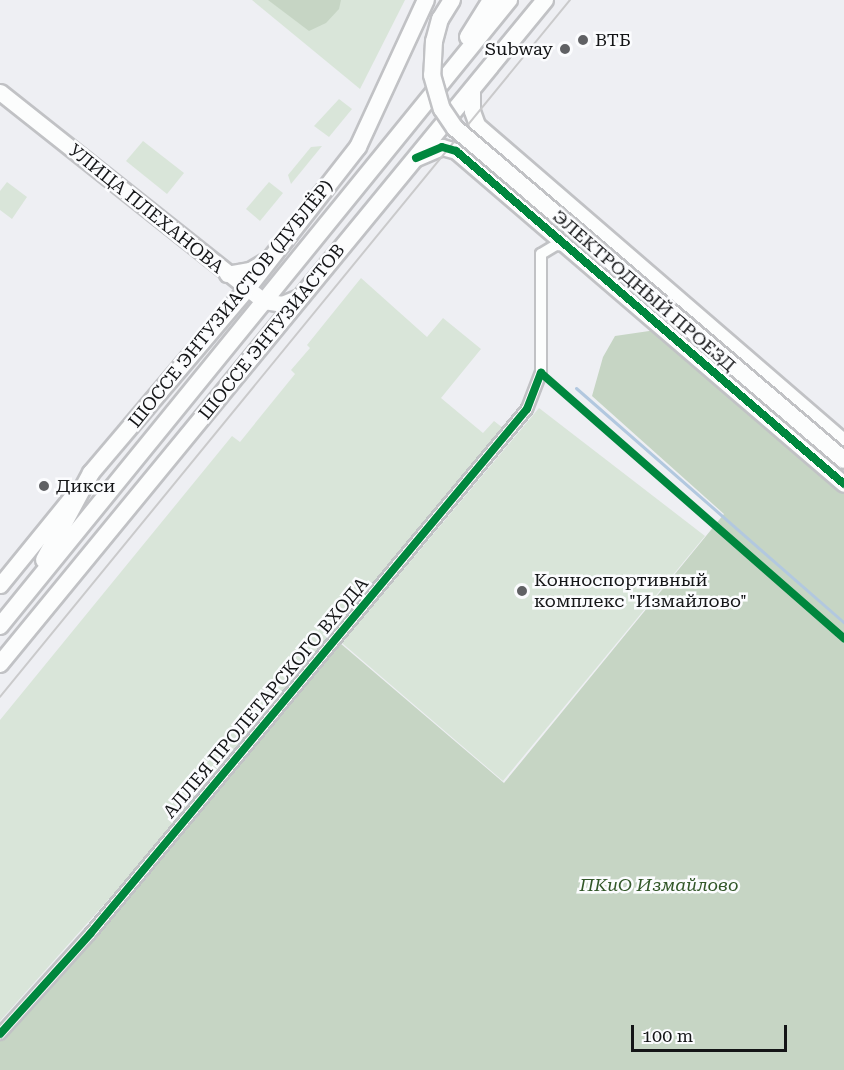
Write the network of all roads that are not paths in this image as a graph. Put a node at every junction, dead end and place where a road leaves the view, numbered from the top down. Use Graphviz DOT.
graph roads {
  1 [pos="426,0"];
  2 [pos="452,0"];
  3 [pos="491,0"];
  4 [pos="509,0"];
  5 [pos="544,0"];
  6 [pos="442,83"];
  7 [pos="472,89"];
  8 [pos="0,92"];
  9 [pos="416,158"];
  10 [pos="569,247"];
  11 [pos="272,257"];
  12 [pos="227,274"];
  13 [pos="247,289"];
  14 [pos="299,297"];
  15 [pos="264,301"];
  16 [pos="229,311"];
  17 [pos="720,334"];
  18 [pos="699,358"];
  19 [pos="844,442"];
  20 [pos="844,459"];
  21 [pos="92,473"];
  22 [pos="844,484"];
  23 [pos="0,585"];
  24 [pos="30,589"];
  25 [pos="0,626"];
  26 [pos="0,664"];
  27 [pos="0,1034"];
  1 -- 11 [label="main road, ШОССЕ ЭНТУЗИАСТОВ (ДУБЛЁР)"];
  2 -- 20 [label="main road, bridge"];
  3 -- 6 [label="main road"];
  4 -- 6 [label="main road, ШОССЕ ЭНТУЗИАСТОВ"];
  5 -- 7 [label="main road, ШОССЕ ЭНТУЗИАСТОВ"];
  6 -- 15 [label="main road, ШОССЕ ЭНТУЗИАСТОВ"];
  7 -- 9 [label="main road, ШОССЕ ЭНТУЗИАСТОВ"];
  7 -- 17 [label="street, ЭЛЕКТРОДНЫЙ ПРОЕЗД"];
  8 -- 12 [label="street, УЛИЦА ПЛЕХАНОВА"];
  9 -- 10 [label="street, ЭЛЕКТРОДНЫЙ ПРОЕЗД"];
  9 -- 14 [label="main road, ШОССЕ ЭНТУЗИАСТОВ"];
  10 -- 18 [label="street, ЭЛЕКТРОДНЫЙ ПРОЕЗД"];
  10 -- 27 [label="street, АЛЛЕЯ ПРОЛЕТАРСКОГО ВХОДА"];
  11 -- 12 [label="street"];
  11 -- 13 [label="main road, ШОССЕ ЭНТУЗИАСТОВ (ДУБЛЁР)"];
  12 -- 13 [label="street, УЛИЦА ПЛЕХАНОВА"];
  12 -- 16 [label="street"];
  13 -- 15 [label="street, УЛИЦА ПЛЕХАНОВА"];
  13 -- 16 [label="main road, ШОССЕ ЭНТУЗИАСТОВ (ДУБЛЁР)"];
  14 -- 15 [label="street"];
  14 -- 26 [label="main road, ШОССЕ ЭНТУЗИАСТОВ"];
  15 -- 16 [label="street"];
  15 -- 24 [label="main road, ШОССЕ ЭНТУЗИАСТОВ"];
  16 -- 21 [label="main road, ШОССЕ ЭНТУЗИАСТОВ (ДУБЛЁР)"];
  17 -- 18 [label="street"];
  17 -- 19 [label="street, ЭЛЕКТРОДНЫЙ ПРОЕЗД"];
  18 -- 22 [label="street, ЭЛЕКТРОДНЫЙ ПРОЕЗД"];
  20 -- 22 [label="street"];
  21 -- 23 [label="street, ШОССЕ ЭНТУЗИАСТОВ (ДУБЛЁР)"];
  21 -- 24 [label="main road"];
  24 -- 25 [label="main road, ШОССЕ ЭНТУЗИАСТОВ"];
}
